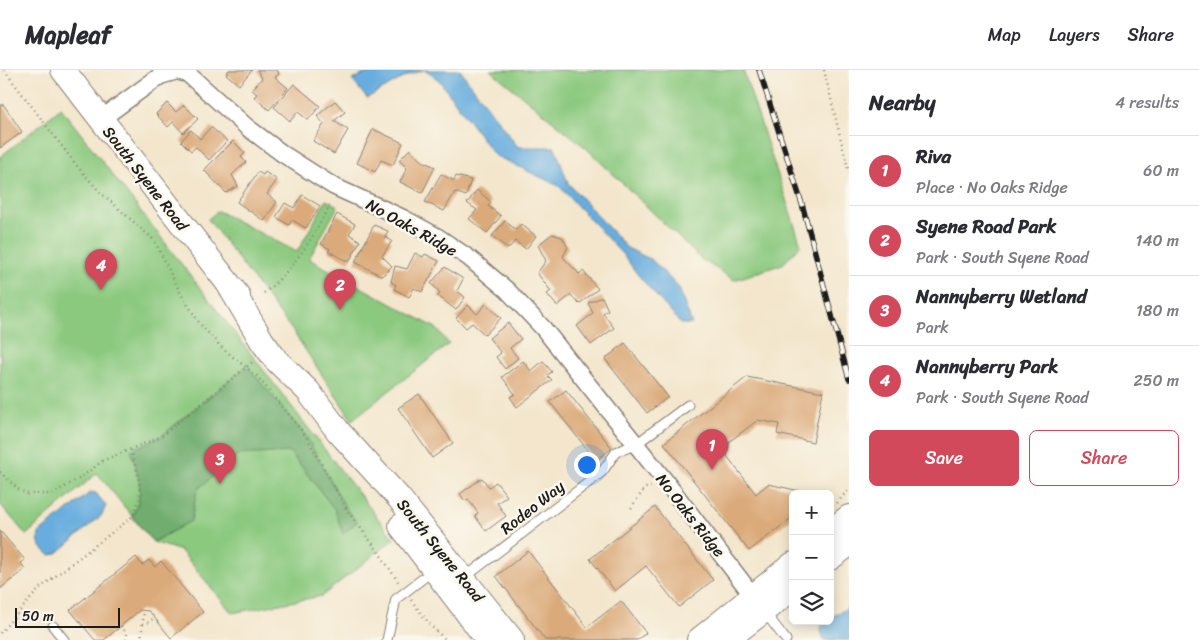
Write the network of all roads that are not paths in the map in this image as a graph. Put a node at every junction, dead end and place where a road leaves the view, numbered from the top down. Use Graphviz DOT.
graph roads {
  1 [pos="64,70"];
  2 [pos="101,119"];
  3 [pos="688,405"];
  4 [pos="635,445"];
  5 [pos="366,464"];
  6 [pos="849,517"];
  7 [pos="834,529"];
  8 [pos="849,544"];
  9 [pos="834,555"];
  10 [pos="789,568"];
  11 [pos="434,570"];
  12 [pos="464,578"];
  13 [pos="789,590"];
  14 [pos="758,603"];
  15 [pos="53,626"];
  16 [pos="64,640"];
  17 [pos="387,640"];
  18 [pos="488,640"];
  19 [pos="512,640"];
  20 [pos="699,640"];
  21 [pos="726,640"];
  22 [pos="786,640"];
  1 -- 2 [label="street, South Syene Road"];
  2 -- 4 [label="street, No Oaks Ridge"];
  2 -- 5 [label="street, South Syene Road"];
  3 -- 4 [label="lane, Rodeo Way"];
  4 -- 12 [label="lane, Rodeo Way"];
  4 -- 14 [label="street, No Oaks Ridge"];
  5 -- 11 [label="street, South Syene Road"];
  5 -- 12 [label="street, South Syene Road"];
  6 -- 7 [label="street"];
  8 -- 9 [label="street"];
  10 -- 14 [label="street"];
  11 -- 17 [label="lane"];
  11 -- 18 [label="street, South Syene Road"];
  12 -- 19 [label="street, South Syene Road"];
  13 -- 14 [label="street"];
  14 -- 20 [label="street"];
  14 -- 21 [label="street"];
  14 -- 22 [label="lane"];
  15 -- 16 [label="lane"];
}
